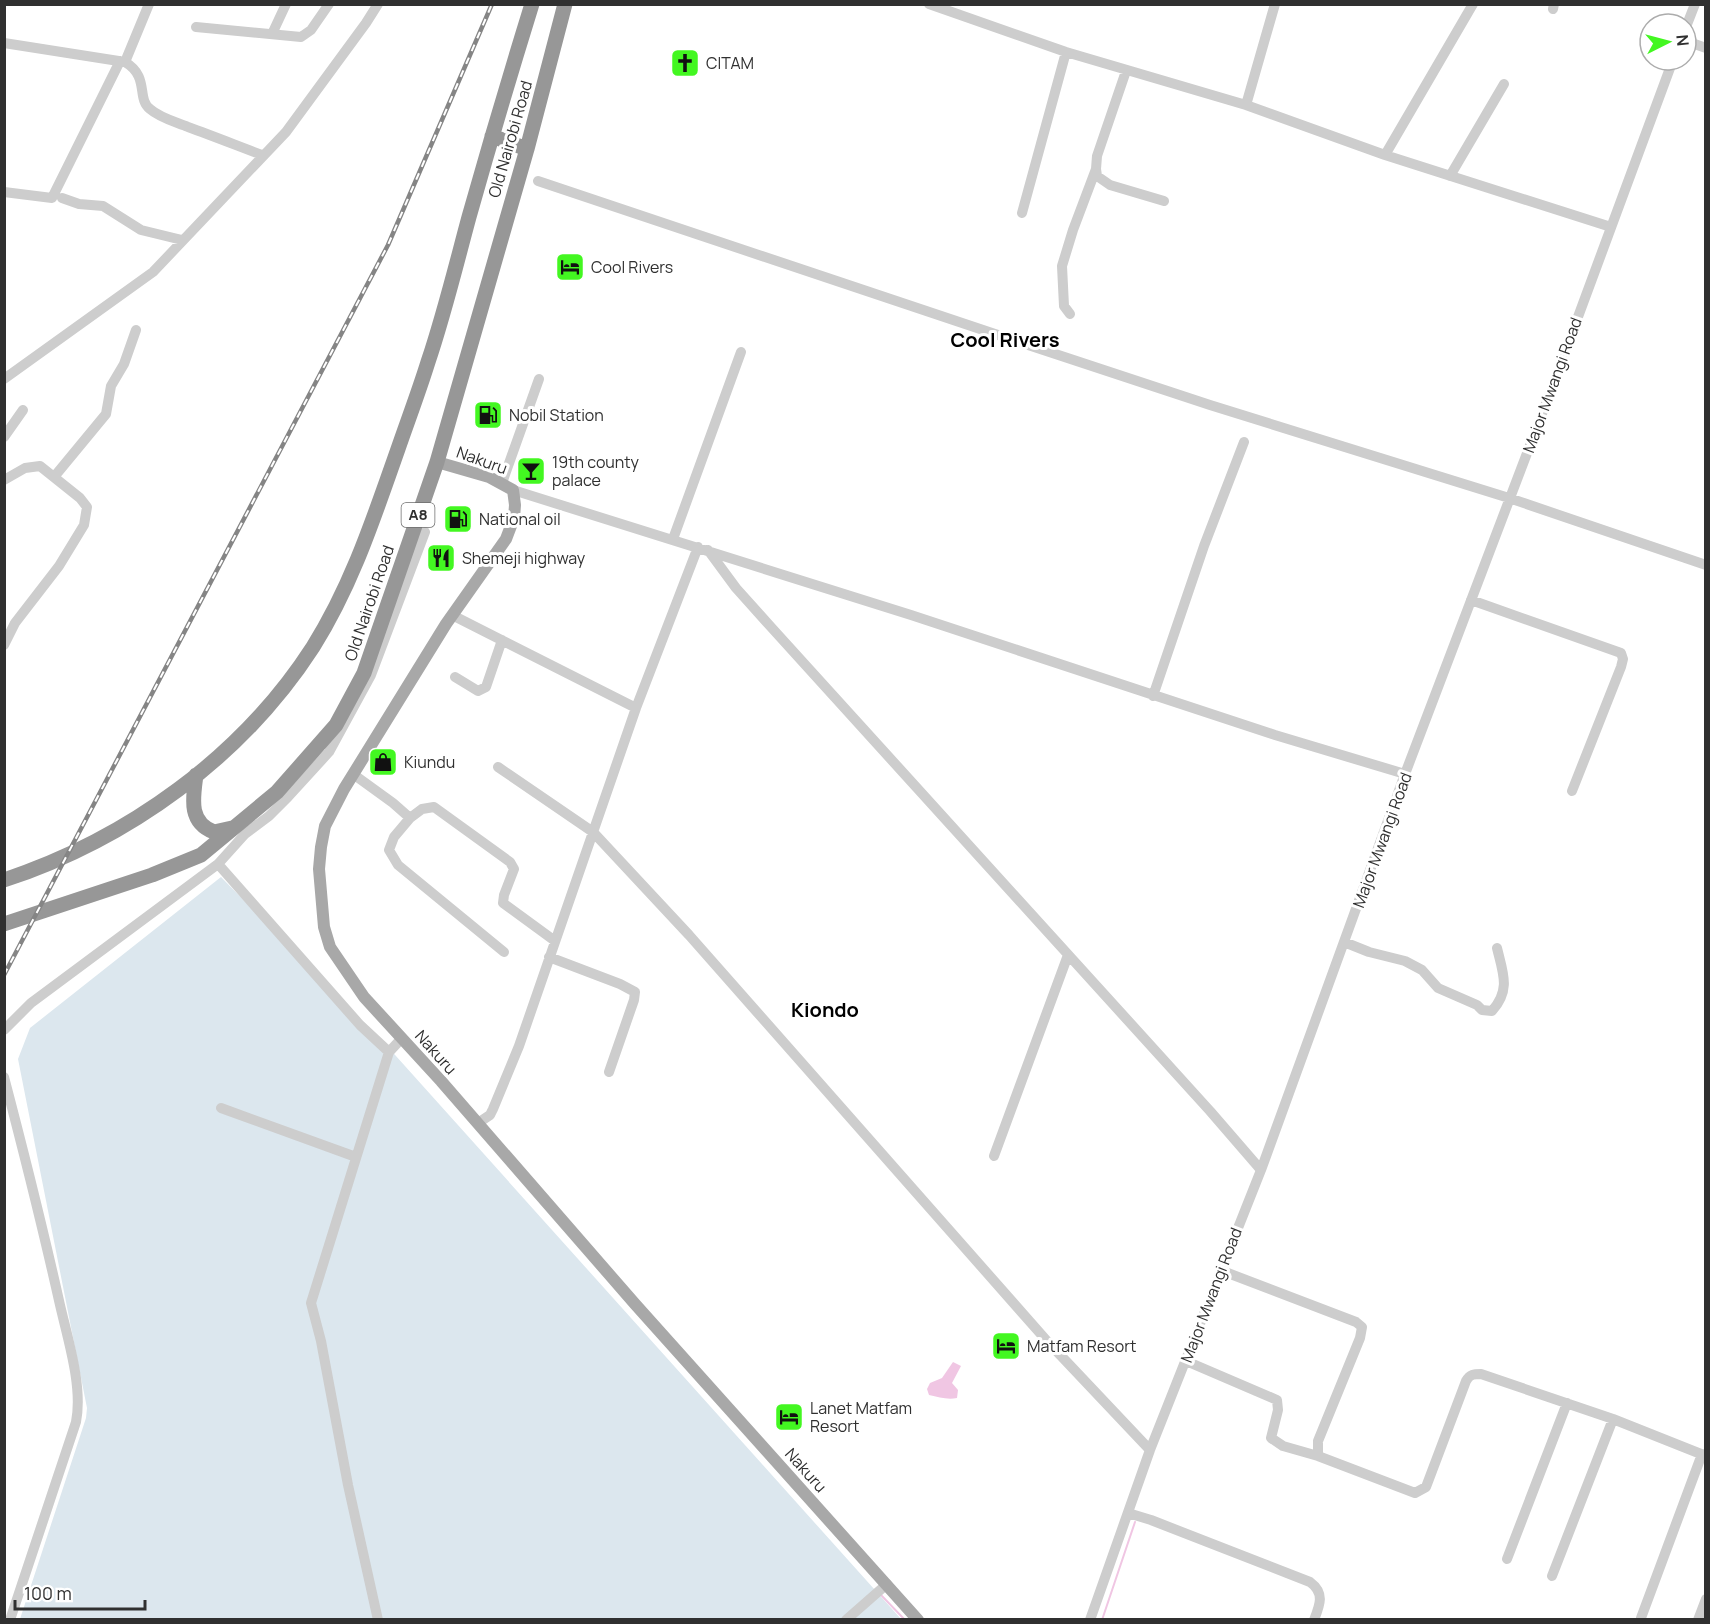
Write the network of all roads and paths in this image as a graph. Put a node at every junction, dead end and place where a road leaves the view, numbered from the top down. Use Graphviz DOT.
graph roads {
  1 [pos="149,4"];
  2 [pos="286,4"];
  3 [pos="329,4"];
  4 [pos="378,4"];
  5 [pos="532,4"];
  6 [pos="566,4"];
  7 [pos="929,4"];
  8 [pos="1275,4"];
  9 [pos="1473,4"];
  10 [pos="196,27"];
  11 [pos="272,34"];
  12 [pos="4,43"];
  13 [pos="1066,52"];
  14 [pos="123,62"];
  15 [pos="1126,70"];
  16 [pos="1669,72"];
  17 [pos="1504,84"];
  18 [pos="1246,105"];
  19 [pos="492,136"];
  20 [pos="527,149"];
  21 [pos="262,155"];
  22 [pos="1385,155"];
  23 [pos="1096,169"];
  24 [pos="1450,176"];
  25 [pos="538,181"];
  26 [pos="4,192"];
  27 [pos="62,198"];
  28 [pos="1164,201"];
  29 [pos="1022,213"];
  30 [pos="1611,227"];
  31 [pos="182,240"];
  32 [pos="1070,314"];
  33 [pos="136,330"];
  34 [pos="741,352"];
  35 [pos="4,379"];
  36 [pos="539,379"];
  37 [pos="22,410"];
  38 [pos="4,437"];
  39 [pos="1244,442"];
  40 [pos="437,462"];
  41 [pos="54,477"];
  42 [pos="5,478"];
  43 [pos="502,483"];
  44 [pos="513,490"];
  45 [pos="1509,498"];
  46 [pos="425,532"];
  47 [pos="673,539"];
  48 [pos="703,549"];
  49 [pos="1706,565"];
  50 [pos="1471,600"];
  51 [pos="454,616"];
  52 [pos="502,640"];
  53 [pos="4,645"];
  54 [pos="455,677"];
  55 [pos="1153,696"];
  56 [pos="636,708"];
  57 [pos="498,767"];
  58 [pos="353,774"];
  59 [pos="1406,774"];
  60 [pos="196,775"];
  61 [pos="1572,791"];
  62 [pos="410,818"];
  63 [pos="232,828"];
  64 [pos="593,832"];
  65 [pos="218,864"];
  66 [pos="4,880"];
  67 [pos="12,922"];
  68 [pos="555,941"];
  69 [pos="1344,942"];
  70 [pos="1497,948"];
  71 [pos="504,952"];
  72 [pos="1068,955"];
  73 [pos="549,957"];
  74 [pos="4,1030"];
  75 [pos="402,1038"];
  76 [pos="388,1052"];
  77 [pos="609,1072"];
  78 [pos="4,1077"];
  79 [pos="220,1108"];
  80 [pos="478,1123"];
  81 [pos="994,1155"];
  82 [pos="356,1156"];
  83 [pos="1261,1170"];
  84 [pos="1220,1270"];
  85 [pos="1186,1361"];
  86 [pos="1567,1403"];
  87 [pos="1612,1419"];
  88 [pos="1150,1450"];
  89 [pos="1704,1455"];
  90 [pos="1318,1456"];
  91 [pos="1128,1513"];
  92 [pos="1507,1559"];
  93 [pos="1552,1576"];
  94 [pos="887,1584"];
  95 [pos="1706,1599"];
  96 [pos="1641,1618"];
  97 [pos="10,1620"];
  98 [pos="378,1620"];
  99 [pos="846,1620"];
  100 [pos="918,1620"];
  101 [pos="1090,1620"];
  102 [pos="1314,1620"];
  103 [pos="1698,1620"];
  1 -- 14 [label="street"];
  2 -- 11 [label="street"];
  3 -- 11 [label="street"];
  4 -- 21 [label="street"];
  5 -- 19 [label="highway, Old Nairobi Road / A8"];
  6 -- 20 [label="highway, Old Nairobi Road / A8"];
  7 -- 13 [label="street"];
  8 -- 18 [label="street"];
  9 -- 22 [label="street"];
  10 -- 11 [label="street"];
  12 -- 14 [label="street"];
  13 -- 15 [label="street"];
  13 -- 29 [label="street"];
  14 -- 21 [label="street"];
  14 -- 26 [label="street"];
  15 -- 18 [label="street"];
  15 -- 23 [label="street"];
  16 -- 30 [label="street, Major Mwangi Road"];
  17 -- 24 [label="street"];
  18 -- 22 [label="street"];
  19 -- 20 [label="highway"];
  19 -- 60 [label="highway, Old Nairobi Road / A8"];
  20 -- 40 [label="highway, Old Nairobi Road / A8"];
  21 -- 31 [label="street"];
  22 -- 24 [label="street"];
  23 -- 28 [label="street"];
  23 -- 32 [label="street"];
  24 -- 30 [label="street"];
  25 -- 45 [label="street"];
  27 -- 31 [label="street"];
  30 -- 45 [label="street, Major Mwangi Road"];
  31 -- 35 [label="street"];
  33 -- 41 [label="street"];
  34 -- 47 [label="street"];
  36 -- 43 [label="street"];
  37 -- 38 [label="street"];
  39 -- 55 [label="street"];
  40 -- 43 [label="main road, Nakuru"];
  40 -- 63 [label="highway, Old Nairobi Road / A8"];
  41 -- 42 [label="street"];
  41 -- 53 [label="street"];
  43 -- 44 [label="main road, Nakuru"];
  44 -- 47 [label="street"];
  44 -- 51 [label="main road, Nakuru"];
  45 -- 49 [label="street"];
  45 -- 50 [label="street, Major Mwangi Road"];
  46 -- 65 [label="street"];
  47 -- 48 [label="street"];
  48 -- 55 [label="street"];
  48 -- 56 [label="street"];
  48 -- 72 [label="street"];
  50 -- 59 [label="street, Major Mwangi Road"];
  50 -- 61 [label="street"];
  51 -- 52 [label="street"];
  51 -- 58 [label="main road, Nakuru"];
  52 -- 54 [label="street"];
  52 -- 56 [label="street"];
  55 -- 59 [label="street"];
  56 -- 64 [label="street"];
  57 -- 64 [label="street"];
  58 -- 62 [label="street"];
  58 -- 75 [label="main road, Nakuru"];
  59 -- 69 [label="street, Major Mwangi Road"];
  60 -- 63 [label="highway"];
  60 -- 66 [label="highway, Old Nairobi Road / A8"];
  62 -- 68 [label="street"];
  62 -- 71 [label="street"];
  63 -- 67 [label="highway, Old Nairobi Road / A8"];
  64 -- 68 [label="street"];
  64 -- 88 [label="street"];
  65 -- 74 [label="street"];
  65 -- 76 [label="street"];
  68 -- 73 [label="street"];
  69 -- 70 [label="street"];
  69 -- 83 [label="street, Major Mwangi Road"];
  72 -- 81 [label="street"];
  72 -- 83 [label="street"];
  73 -- 77 [label="street"];
  73 -- 80 [label="street"];
  75 -- 76 [label="street"];
  75 -- 80 [label="main road, Nakuru"];
  76 -- 82 [label="street"];
  78 -- 97 [label="street"];
  79 -- 82 [label="street"];
  80 -- 94 [label="main road, Nakuru"];
  82 -- 98 [label="street"];
  83 -- 84 [label="street, Major Mwangi Road"];
  84 -- 85 [label="street, Major Mwangi Road"];
  84 -- 90 [label="street"];
  85 -- 88 [label="street, Major Mwangi Road"];
  85 -- 90 [label="street"];
  86 -- 87 [label="street"];
  86 -- 90 [label="street"];
  86 -- 92 [label="street"];
  87 -- 89 [label="street"];
  87 -- 93 [label="street"];
  88 -- 91 [label="street, Major Mwangi Road"];
  89 -- 96 [label="street"];
  91 -- 101 [label="street, Major Mwangi Road"];
  91 -- 102 [label="street"];
  94 -- 99 [label="street"];
  94 -- 100 [label="main road, Nakuru"];
  95 -- 103 [label="street"];
}
